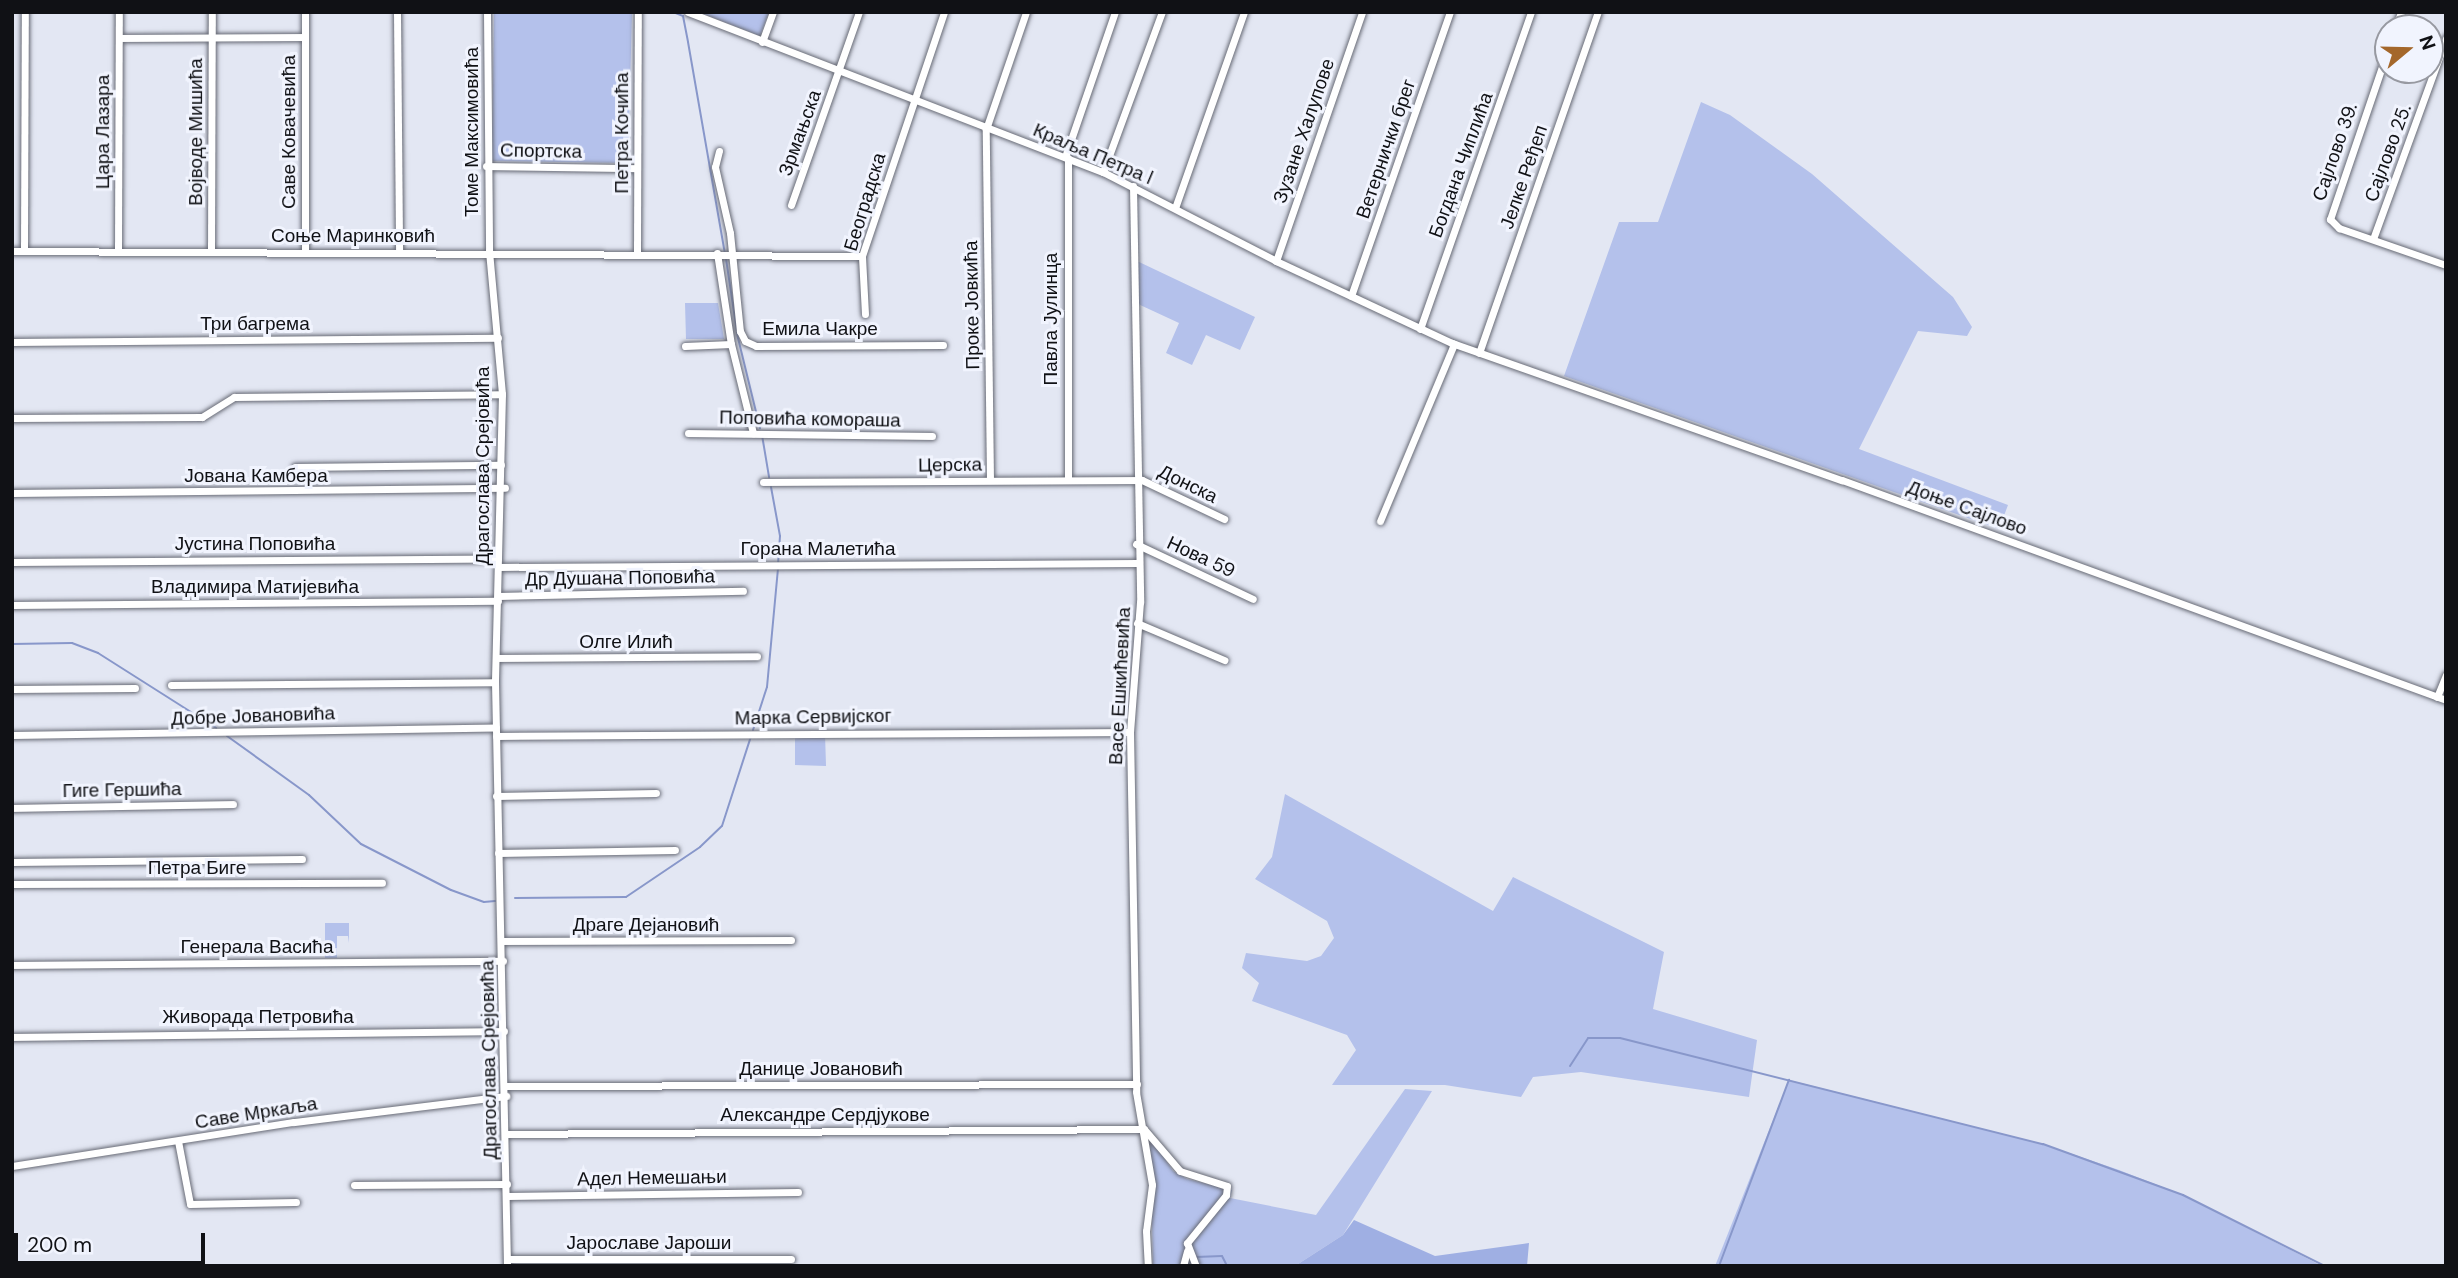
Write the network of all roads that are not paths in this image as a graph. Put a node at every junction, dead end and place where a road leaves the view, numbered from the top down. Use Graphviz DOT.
graph roads {
  1 [pos="25,12"];
  2 [pos="119,12"];
  3 [pos="212,12"];
  4 [pos="304,12"];
  5 [pos="397,12"];
  6 [pos="487,12"];
  7 [pos="638,12"];
  8 [pos="688,12"];
  9 [pos="773,12"];
  10 [pos="859,12"];
  11 [pos="944,12"];
  12 [pos="1026,12"];
  13 [pos="1115,12"];
  14 [pos="1162,12"];
  15 [pos="1244,12"];
  16 [pos="1362,12"];
  17 [pos="1450,12"];
  18 [pos="1531,12"];
  19 [pos="1598,12"];
  20 [pos="212,37"];
  21 [pos="304,37"];
  22 [pos="119,38"];
  23 [pos="2446,38"];
  24 [pos="762,42"];
  25 [pos="839,72"];
  26 [pos="2376,84"];
  27 [pos="914,102"];
  28 [pos="986,129"];
  29 [pos="719,151"];
  30 [pos="1066,157"];
  31 [pos="486,166"];
  32 [pos="637,168"];
  33 [pos="1103,172"];
  34 [pos="1133,186"];
  35 [pos="791,205"];
  36 [pos="1175,208"];
  37 [pos="2373,239"];
  38 [pos="12,251"];
  39 [pos="24,251"];
  40 [pos="118,251"];
  41 [pos="211,251"];
  42 [pos="305,251"];
  43 [pos="399,251"];
  44 [pos="489,251"];
  45 [pos="637,253"];
  46 [pos="717,253"];
  47 [pos="733,253"];
  48 [pos="862,256"];
  49 [pos="1276,261"];
  50 [pos="2446,265"];
  51 [pos="1352,296"];
  52 [pos="865,314"];
  53 [pos="1420,329"];
  54 [pos="498,338"];
  55 [pos="12,342"];
  56 [pos="731,344"];
  57 [pos="1454,344"];
  58 [pos="943,345"];
  59 [pos="685,346"];
  60 [pos="1477,352"];
  61 [pos="502,394"];
  62 [pos="12,418"];
  63 [pos="688,433"];
  64 [pos="753,433"];
  65 [pos="932,436"];
  66 [pos="501,465"];
  67 [pos="295,467"];
  68 [pos="1068,479"];
  69 [pos="990,480"];
  70 [pos="1137,480"];
  71 [pos="763,482"];
  72 [pos="503,489"];
  73 [pos="12,493"];
  74 [pos="1224,519"];
  75 [pos="1380,521"];
  76 [pos="1136,544"];
  77 [pos="12,562"];
  78 [pos="498,563"];
  79 [pos="1138,563"];
  80 [pos="743,591"];
  81 [pos="498,598"];
  82 [pos="1253,599"];
  83 [pos="12,605"];
  84 [pos="1137,623"];
  85 [pos="757,656"];
  86 [pos="496,659"];
  87 [pos="1224,660"];
  88 [pos="2446,675"];
  89 [pos="495,682"];
  90 [pos="171,685"];
  91 [pos="135,688"];
  92 [pos="12,689"];
  93 [pos="2437,697"];
  94 [pos="2446,700"];
  95 [pos="496,732"];
  96 [pos="1130,732"];
  97 [pos="12,735"];
  98 [pos="656,793"];
  99 [pos="496,796"];
  100 [pos="233,804"];
  101 [pos="12,808"];
  102 [pos="675,850"];
  103 [pos="498,853"];
  104 [pos="302,859"];
  105 [pos="12,862"];
  106 [pos="382,883"];
  107 [pos="12,884"];
  108 [pos="791,940"];
  109 [pos="502,941"];
  110 [pos="503,961"];
  111 [pos="12,965"];
  112 [pos="505,1031"];
  113 [pos="12,1037"];
  114 [pos="1137,1084"];
  115 [pos="506,1086"];
  116 [pos="506,1096"];
  117 [pos="1144,1129"];
  118 [pos="505,1134"];
  119 [pos="178,1140"];
  120 [pos="12,1166"];
  121 [pos="506,1184"];
  122 [pos="354,1185"];
  123 [pos="798,1192"];
  124 [pos="507,1196"];
  125 [pos="296,1202"];
  126 [pos="1187,1251"];
  127 [pos="791,1258"];
  128 [pos="507,1262"];
  129 [pos="1149,1266"];
  130 [pos="1183,1266"];
  131 [pos="1196,1266"];
  1 -- 39 [label="street"];
  2 -- 22 [label="street, Цара Лазара"];
  3 -- 20 [label="street, Војводе Мишића"];
  4 -- 21 [label="street, Саве Ковачевића"];
  5 -- 43 [label="street"];
  6 -- 31 [label="street, Томе Максимовића"];
  7 -- 32 [label="street, Петра Кочића"];
  8 -- 24 [label="street, Краља Петра I"];
  9 -- 24 [label="street"];
  10 -- 25 [label="street, Зрмањска"];
  11 -- 27 [label="street, Београдска"];
  12 -- 28 [label="street, Проке Јовкића"];
  13 -- 30 [label="street, Павла Јулинца"];
  14 -- 33 [label="street"];
  15 -- 36 [label="street"];
  16 -- 49 [label="street, Зузане Халупове"];
  17 -- 51 [label="street, Ветернички брег"];
  18 -- 53 [label="street, Богдана Чиплића"];
  19 -- 60 [label="street, Јелке Ређеп"];
  20 -- 21 [label="street"];
  20 -- 22 [label="street"];
  20 -- 41 [label="street, Војводе Мишића"];
  21 -- 42 [label="street, Саве Ковачевића"];
  22 -- 40 [label="street, Цара Лазара"];
  23 -- 37 [label="street, Сајлово 25."];
  24 -- 25 [label="street, Краља Петра I"];
  25 -- 27 [label="street, Краља Петра I"];
  25 -- 35 [label="street, Зрмањска"];
  26 -- 37 [label="street, Сајлово 39."];
  27 -- 28 [label="street, Краља Петра I"];
  27 -- 48 [label="street, Београдска"];
  28 -- 30 [label="street, Краља Петра I"];
  28 -- 69 [label="street, Проке Јовкића"];
  29 -- 47 [label="street"];
  30 -- 33 [label="street, Краља Петра I"];
  30 -- 68 [label="street, Павла Јулинца"];
  31 -- 32 [label="street, Спортска"];
  31 -- 44 [label="street, Томе Максимовића"];
  32 -- 45 [label="street, Петра Кочића"];
  33 -- 34 [label="street, Краља Петра I"];
  34 -- 36 [label="street, Краља Петра I"];
  34 -- 70 [label="street, Васе Ешкићевића"];
  36 -- 49 [label="street, Краља Петра I"];
  37 -- 50 [label="street"];
  38 -- 39 [label="street, Соње Маринковић"];
  39 -- 40 [label="street, Соње Маринковић"];
  40 -- 41 [label="street, Соње Маринковић"];
  41 -- 42 [label="street, Соње Маринковић"];
  42 -- 43 [label="street, Соње Маринковић"];
  43 -- 44 [label="street, Соње Маринковић"];
  44 -- 45 [label="street, Соње Маринковић"];
  44 -- 54 [label="street, Драгослава Срејовића"];
  45 -- 46 [label="street, Соње Маринковић"];
  46 -- 47 [label="street, Соње Маринковић"];
  46 -- 56 [label="street"];
  47 -- 48 [label="street, Соње Маринковић"];
  47 -- 58 [label="street, Емила Чакре"];
  48 -- 52 [label="street, Београдска"];
  49 -- 51 [label="street, Краља Петра I"];
  51 -- 53 [label="street, Краља Петра I"];
  53 -- 57 [label="street, Краља Петра I"];
  54 -- 55 [label="street, Три багрема"];
  54 -- 61 [label="street, Драгослава Срејовића"];
  56 -- 59 [label="street"];
  56 -- 64 [label="street"];
  57 -- 60 [label="street, Краља Петра I"];
  57 -- 75 [label="street"];
  60 -- 93 [label="street, Доње Сајлово"];
  61 -- 62 [label="street"];
  61 -- 66 [label="street, Драгослава Срејовића"];
  63 -- 64 [label="street, Поповића комораша"];
  64 -- 65 [label="street, Поповића комораша"];
  66 -- 67 [label="street"];
  66 -- 72 [label="street, Драгослава Срејовића"];
  68 -- 69 [label="street, Церска"];
  68 -- 70 [label="street, Церска"];
  69 -- 71 [label="street, Церска"];
  70 -- 74 [label="street, Донска"];
  70 -- 76 [label="street, Васе Ешкићевића"];
  72 -- 73 [label="street, Јована Камбера"];
  72 -- 78 [label="street, Драгослава Срејовића"];
  76 -- 79 [label="street, Васе Ешкићевића"];
  76 -- 82 [label="street, Нова 59"];
  77 -- 78 [label="street, Јустина Поповића"];
  78 -- 79 [label="street, Горана Малетића"];
  78 -- 81 [label="street, Драгослава Срејовића"];
  79 -- 84 [label="street, Васе Ешкићевића"];
  80 -- 81 [label="street, Др Душана Поповића"];
  81 -- 83 [label="street, Владимира Матијевића"];
  81 -- 86 [label="street, Драгослава Срејовића"];
  84 -- 87 [label="street"];
  84 -- 96 [label="street, Васе Ешкићевића"];
  85 -- 86 [label="street, Олге Илић"];
  86 -- 89 [label="street, Драгослава Срејовића"];
  88 -- 93 [label="street"];
  89 -- 90 [label="street"];
  89 -- 95 [label="street, Драгослава Срејовића"];
  91 -- 92 [label="street"];
  93 -- 94 [label="street, Доње Сајлово"];
  95 -- 96 [label="street, Марка Сервијског"];
  95 -- 97 [label="street, Добре Јовановића"];
  95 -- 99 [label="street, Драгослава Срејовића"];
  96 -- 114 [label="street, Васе Ешкићевића"];
  98 -- 99 [label="street"];
  99 -- 103 [label="street, Драгослава Срејовића"];
  100 -- 101 [label="street, Гиге Гершића"];
  102 -- 103 [label="street"];
  103 -- 109 [label="street, Драгослава Срејовића"];
  104 -- 105 [label="street"];
  106 -- 107 [label="street, Петра Биге"];
  108 -- 109 [label="street, Драге Дејановић"];
  109 -- 110 [label="street, Драгослава Срејовића"];
  110 -- 111 [label="street, Генерала Васића"];
  110 -- 112 [label="street, Драгослава Срејовића"];
  112 -- 113 [label="street, Живорада Петровића"];
  112 -- 115 [label="street, Драгослава Срејовића"];
  114 -- 115 [label="street, Данице Јовановић"];
  114 -- 117 [label="street, Васе Ешкићевића"];
  115 -- 116 [label="street, Драгослава Срејовића"];
  116 -- 118 [label="street, Драгослава Срејовића"];
  116 -- 119 [label="street, Саве Мркаља"];
  117 -- 118 [label="street, Александре Сердјукове"];
  117 -- 126 [label="street"];
  117 -- 129 [label="street, Васе Ешкићевића"];
  118 -- 121 [label="street, Драгослава Срејовића"];
  119 -- 120 [label="street, Саве Мркаља"];
  119 -- 125 [label="street"];
  121 -- 122 [label="street"];
  121 -- 124 [label="street, Драгослава Срејовића"];
  123 -- 124 [label="street, Адел Немешањи"];
  124 -- 128 [label="street, Драгослава Срејовића"];
  126 -- 130 [label="street"];
  126 -- 131 [label="street"];
  127 -- 128 [label="street, Јарославе Јароши"];
}
